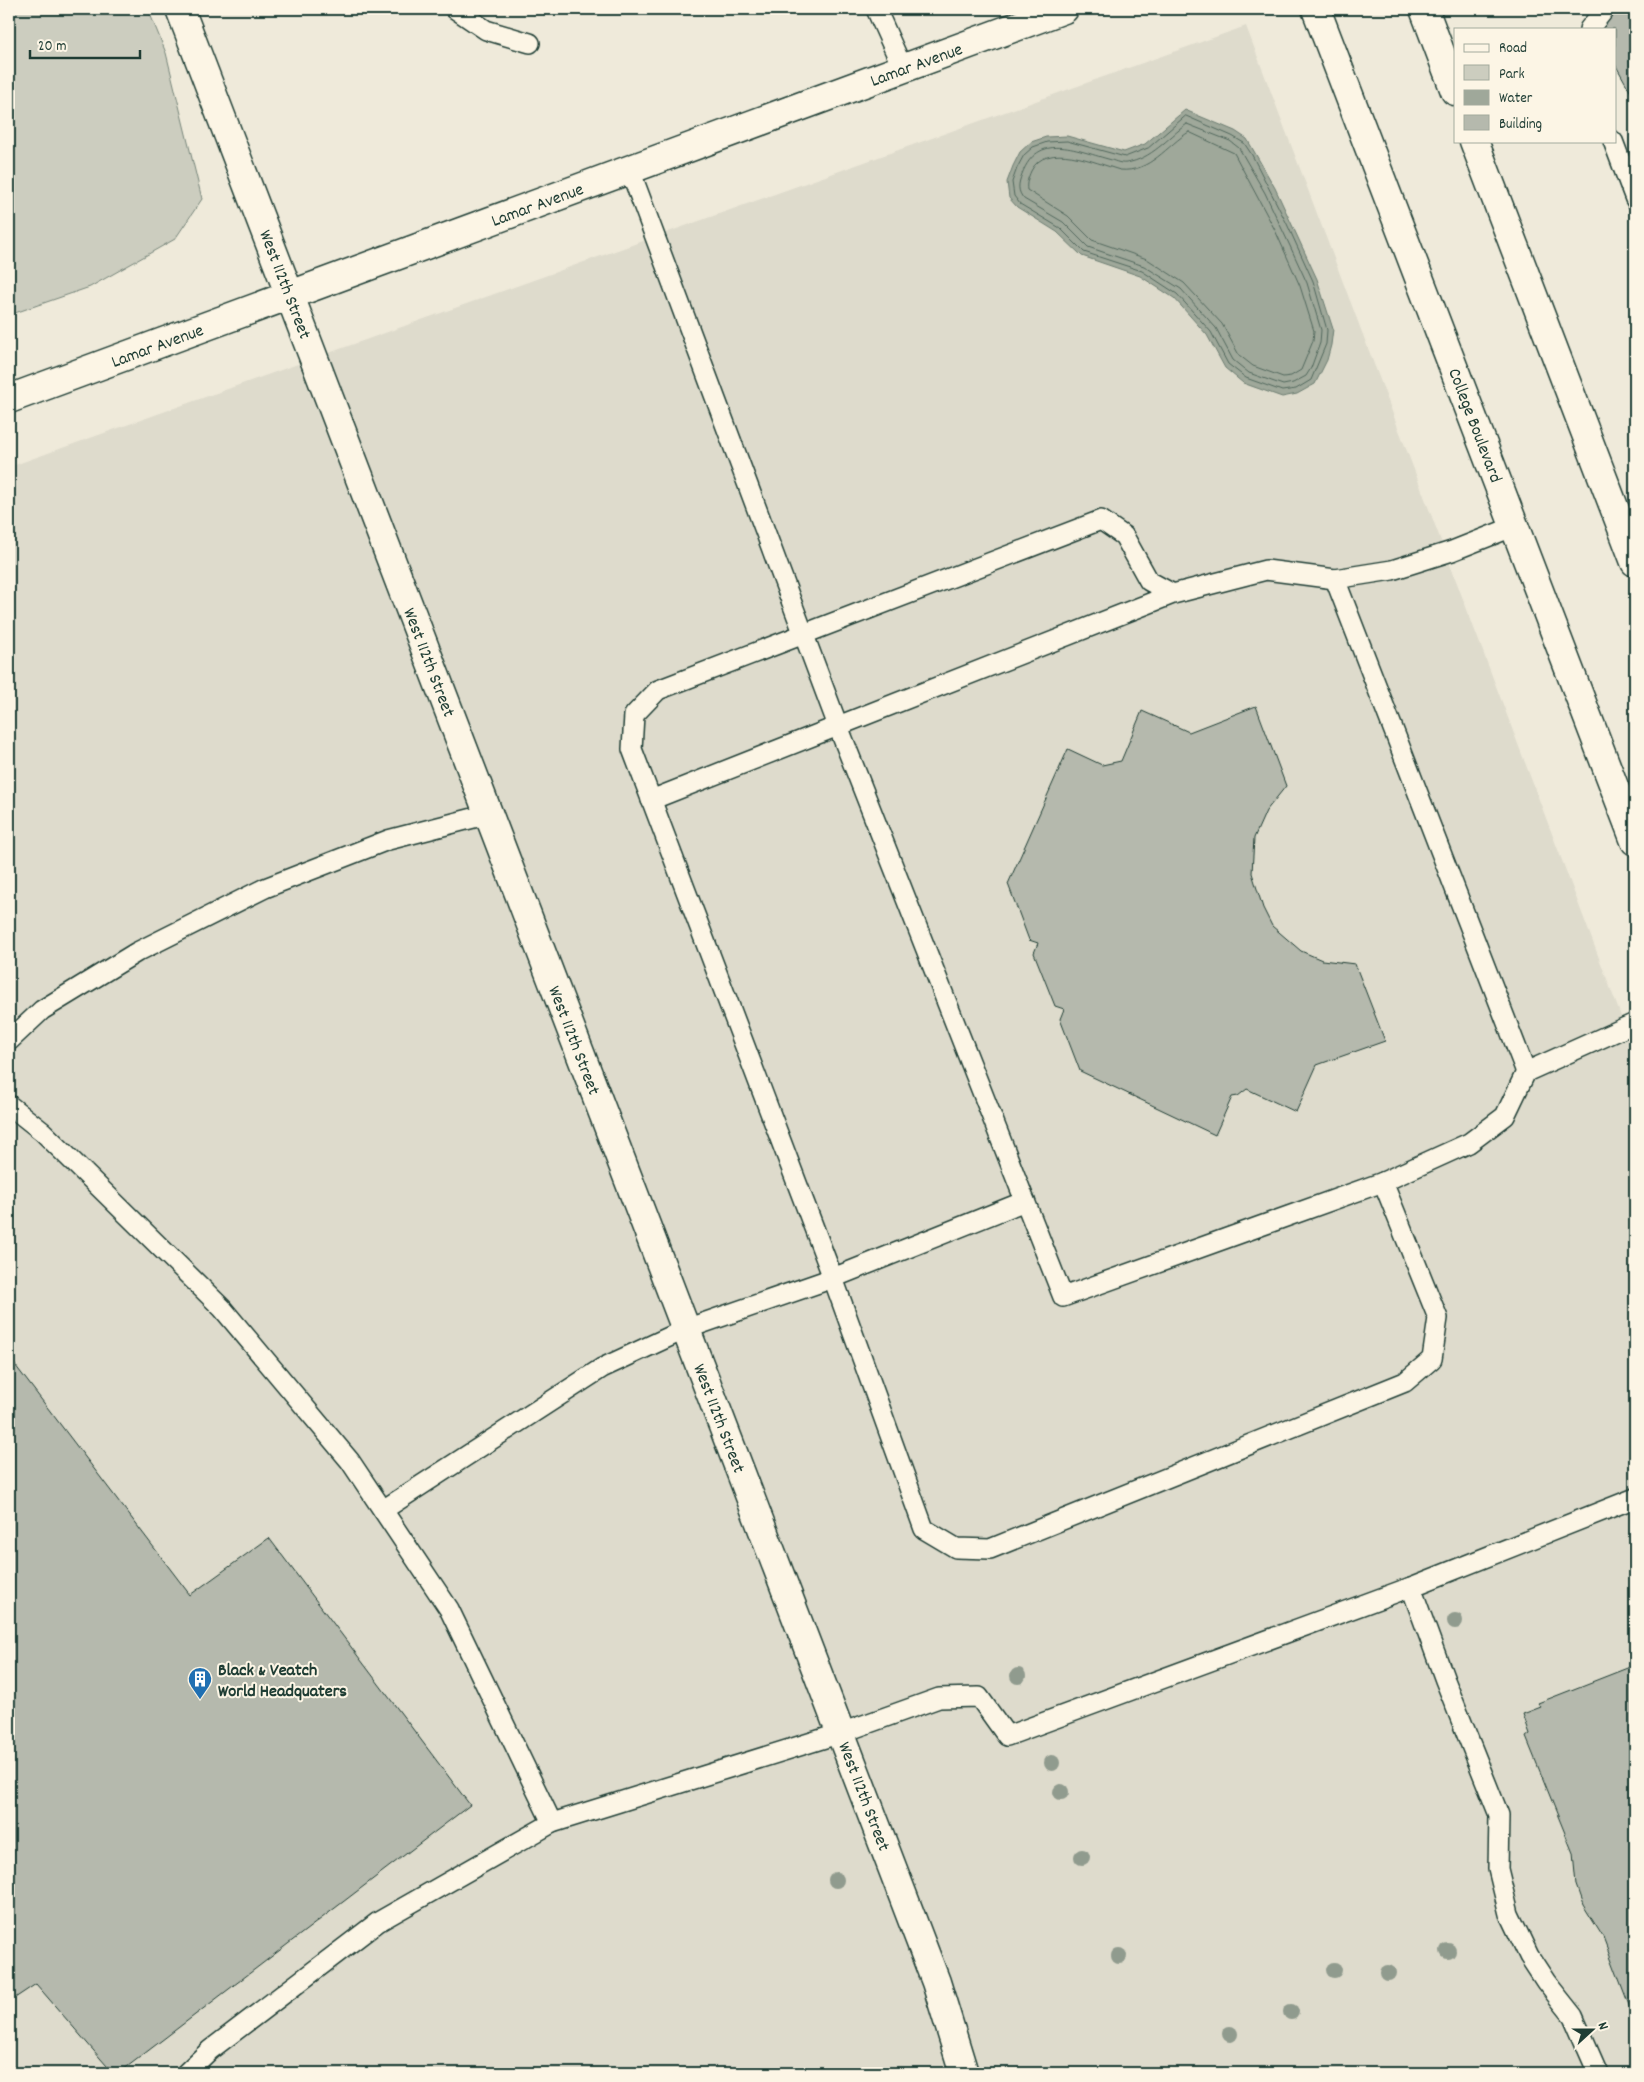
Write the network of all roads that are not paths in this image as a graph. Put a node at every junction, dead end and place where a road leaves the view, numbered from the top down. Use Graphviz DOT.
graph roads {
  1 [pos="180,9"];
  2 [pos="455,9"];
  3 [pos="876,9"];
  4 [pos="1064,9"];
  5 [pos="1316,9"];
  6 [pos="1424,9"];
  7 [pos="1605,9"];
  8 [pos="1590,28"];
  9 [pos="530,43"];
  10 [pos="903,69"];
  11 [pos="1454,88"];
  12 [pos="1474,142"];
  13 [pos="1613,142"];
  14 [pos="630,170"];
  15 [pos="1635,199"];
  16 [pos="290,296"];
  17 [pos="9,399"];
  18 [pos="1515,526"];
  19 [pos="1635,562"];
  20 [pos="1335,579"];
  21 [pos="1173,594"];
  22 [pos="803,634"];
  23 [pos="838,726"];
  24 [pos="652,800"];
  25 [pos="488,814"];
  26 [pos="1635,840"];
  27 [pos="1635,1024"];
  28 [pos="9,1041"];
  29 [pos="1526,1072"];
  30 [pos="9,1105"];
  31 [pos="1383,1182"];
  32 [pos="1025,1201"];
  33 [pos="833,1278"];
  34 [pos="686,1329"];
  35 [pos="1635,1498"];
  36 [pos="383,1510"];
  37 [pos="1411,1587"];
  38 [pos="841,1733"];
  39 [pos="552,1823"];
  40 [pos="186,2073"];
  41 [pos="964,2073"];
  42 [pos="1598,2073"];
  1 -- 16 [label="street, West 112th Street"];
  2 -- 9 [label="lane"];
  3 -- 10 [label="lane"];
  4 -- 10 [label="street, Lamar Avenue"];
  5 -- 18 [label="street, College Boulevard"];
  6 -- 11 [label="street"];
  7 -- 8 [label="lane"];
  10 -- 14 [label="street, Lamar Avenue"];
  12 -- 19 [label="street"];
  13 -- 15 [label="lane"];
  14 -- 16 [label="street, Lamar Avenue"];
  14 -- 22 [label="lane"];
  16 -- 17 [label="street, Lamar Avenue"];
  16 -- 25 [label="street, West 112th Street"];
  18 -- 20 [label="lane"];
  18 -- 26 [label="street, College Boulevard"];
  20 -- 21 [label="lane"];
  20 -- 29 [label="lane"];
  21 -- 22 [label="lane"];
  21 -- 23 [label="lane"];
  22 -- 23 [label="lane"];
  22 -- 24 [label="lane"];
  23 -- 24 [label="lane"];
  23 -- 32 [label="lane"];
  24 -- 33 [label="lane"];
  25 -- 28 [label="lane"];
  25 -- 34 [label="street, West 112th Street"];
  27 -- 29 [label="lane"];
  29 -- 31 [label="lane"];
  30 -- 36 [label="lane"];
  31 -- 32 [label="lane"];
  31 -- 33 [label="lane"];
  32 -- 33 [label="lane"];
  33 -- 34 [label="lane"];
  34 -- 36 [label="lane"];
  34 -- 38 [label="street, West 112th Street"];
  35 -- 37 [label="lane"];
  36 -- 39 [label="lane"];
  37 -- 38 [label="lane"];
  37 -- 42 [label="lane"];
  38 -- 39 [label="lane"];
  38 -- 41 [label="street, West 112th Street"];
  39 -- 40 [label="lane"];
}
